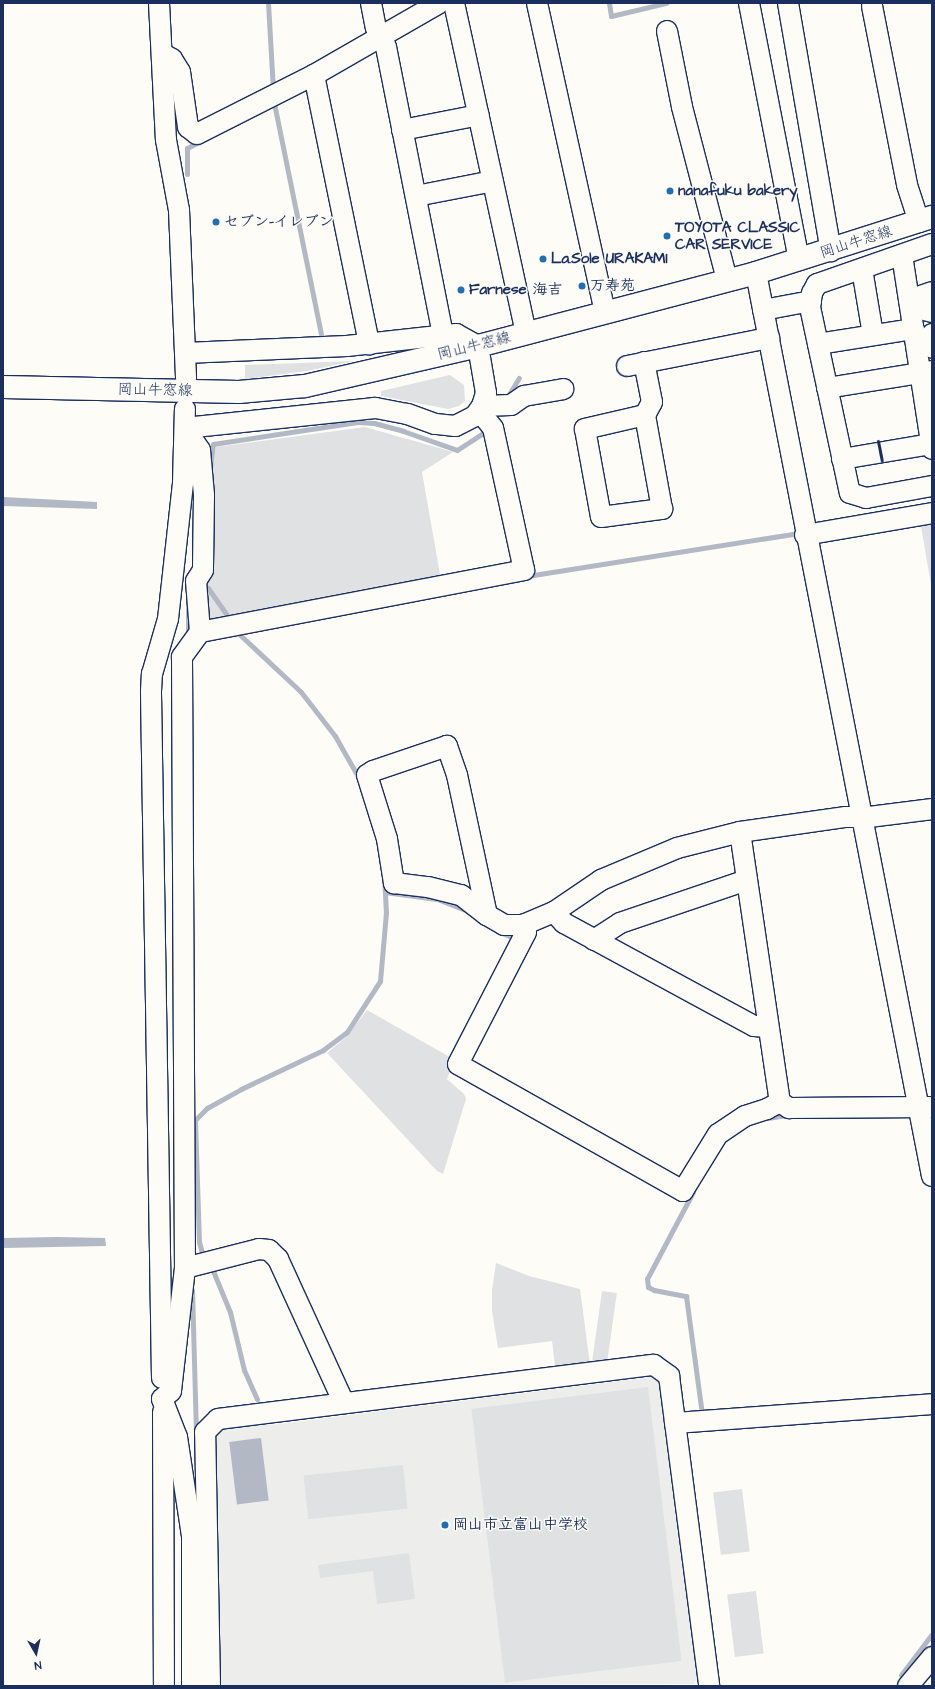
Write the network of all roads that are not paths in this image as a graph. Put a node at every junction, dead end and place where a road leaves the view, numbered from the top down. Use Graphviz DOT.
graph roads {
  1 [pos="159,3"];
  2 [pos="371,3"];
  3 [pos="537,3"];
  4 [pos="749,3"];
  5 [pos="788,3"];
  6 [pos="450,5"];
  7 [pos="872,6"];
  8 [pos="667,31"];
  9 [pos="383,41"];
  10 [pos="163,54"];
  11 [pos="315,80"];
  12 [pos="479,115"];
  13 [pos="402,130"];
  14 [pos="493,181"];
  15 [pos="416,196"];
  16 [pos="926,219"];
  17 [pos="932,244"];
  18 [pos="831,250"];
  19 [pos="902,255"];
  20 [pos="799,260"];
  21 [pos="856,271"];
  22 [pos="756,273"];
  23 [pos="727,280"];
  24 [pos="932,292"];
  25 [pos="932,298"];
  26 [pos="811,301"];
  27 [pos="763,310"];
  28 [pos="605,311"];
  29 [pos="932,312"];
  30 [pos="916,318"];
  31 [pos="526,333"];
  32 [pos="443,335"];
  33 [pos="866,336"];
  34 [pos="769,338"];
  35 [pos="370,344"];
  36 [pos="818,344"];
  37 [pos="478,346"];
  38 [pos="932,348"];
  39 [pos="185,353"];
  40 [pos="926,372"];
  41 [pos="186,379"];
  42 [pos="3,387"];
  43 [pos="827,388"];
  44 [pos="563,389"];
  45 [pos="185,408"];
  46 [pos="481,408"];
  47 [pos="645,415"];
  48 [pos="185,428"];
  49 [pos="932,446"];
  50 [pos="842,458"];
  51 [pos="932,486"];
  52 [pos="932,513"];
  53 [pos="805,535"];
  54 [pos="200,632"];
  55 [pos="932,809"];
  56 [pos="861,816"];
  57 [pos="740,832"];
  58 [pos="747,880"];
  59 [pos="487,915"];
  60 [pos="558,916"];
  61 [pos="523,925"];
  62 [pos="594,940"];
  63 [pos="768,1026"];
  64 [pos="780,1102"];
  65 [pos="925,1106"];
  66 [pos="932,1176"];
  67 [pos="185,1268"];
  68 [pos="162,1399"];
  69 [pos="344,1403"];
  70 [pos="932,1404"];
  71 [pos="675,1423"];
  72 [pos="200,1536"];
  73 [pos="930,1667"];
  74 [pos="164,1686"];
  75 [pos="192,1686"];
  76 [pos="210,1686"];
  77 [pos="709,1686"];
  78 [pos="908,1686"];
  1 -- 10 [label="street"];
  2 -- 9 [label="street"];
  3 -- 28 [label="street"];
  4 -- 20 [label="street"];
  5 -- 18 [label="street"];
  6 -- 9 [label="street"];
  6 -- 12 [label="street"];
  7 -- 16 [label="street"];
  8 -- 23 [label="street"];
  9 -- 11 [label="street"];
  9 -- 13 [label="street"];
  10 -- 11 [label="street"];
  10 -- 39 [label="street"];
  11 -- 35 [label="street"];
  12 -- 13 [label="street"];
  12 -- 14 [label="street"];
  13 -- 15 [label="street"];
  14 -- 15 [label="street"];
  14 -- 31 [label="street"];
  15 -- 32 [label="street"];
  16 -- 18 [label="main road, 岡山牛窓線"];
  17 -- 19 [label="street"];
  18 -- 20 [label="main road, 岡山牛窓線"];
  19 -- 21 [label="street"];
  19 -- 30 [label="street"];
  20 -- 22 [label="main road, 岡山牛窓線"];
  21 -- 26 [label="street"];
  21 -- 33 [label="street"];
  22 -- 23 [label="main road, 岡山牛窓線"];
  22 -- 27 [label="street"];
  23 -- 28 [label="main road, 岡山牛窓線"];
  24 -- 30 [label="street"];
  25 -- 30 [label="street"];
  26 -- 27 [label="street"];
  26 -- 36 [label="street"];
  27 -- 34 [label="street"];
  28 -- 31 [label="main road, 岡山牛窓線"];
  29 -- 30 [label="street"];
  30 -- 33 [label="street"];
  30 -- 38 [label="street"];
  30 -- 40 [label="street"];
  31 -- 37 [label="main road, 岡山牛窓線"];
  32 -- 35 [label="street"];
  32 -- 37 [label="street"];
  33 -- 36 [label="street"];
  34 -- 47 [label="street"];
  34 -- 53 [label="street"];
  35 -- 39 [label="street"];
  36 -- 43 [label="street"];
  37 -- 42 [label="main road, 岡山牛窓線"];
  37 -- 46 [label="street"];
  39 -- 41 [label="street"];
  40 -- 43 [label="street"];
  40 -- 49 [label="street"];
  43 -- 50 [label="street"];
  44 -- 46 [label="street"];
  45 -- 48 [label="street"];
  46 -- 48 [label="street"];
  46 -- 54 [label="street"];
  47 -- 47 [label="street"];
  48 -- 54 [label="street"];
  48 -- 68 [label="street"];
  49 -- 50 [label="street"];
  50 -- 51 [label="street"];
  52 -- 53 [label="street"];
  53 -- 56 [label="street"];
  54 -- 67 [label="street"];
  55 -- 56 [label="street"];
  56 -- 57 [label="street"];
  56 -- 65 [label="street"];
  57 -- 58 [label="street"];
  57 -- 60 [label="street"];
  58 -- 62 [label="street"];
  58 -- 63 [label="street"];
  59 -- 59 [label="street"];
  59 -- 61 [label="street"];
  60 -- 61 [label="street"];
  60 -- 62 [label="street"];
  61 -- 64 [label="street"];
  62 -- 63 [label="street"];
  63 -- 64 [label="street"];
  64 -- 65 [label="street"];
  65 -- 66 [label="street"];
  67 -- 68 [label="street"];
  67 -- 69 [label="street"];
  68 -- 72 [label="street"];
  68 -- 74 [label="street"];
  69 -- 71 [label="street"];
  69 -- 72 [label="street"];
  70 -- 71 [label="street"];
  71 -- 77 [label="street"];
  72 -- 75 [label="street"];
  72 -- 76 [label="street"];
  73 -- 78 [label="street"];
}
